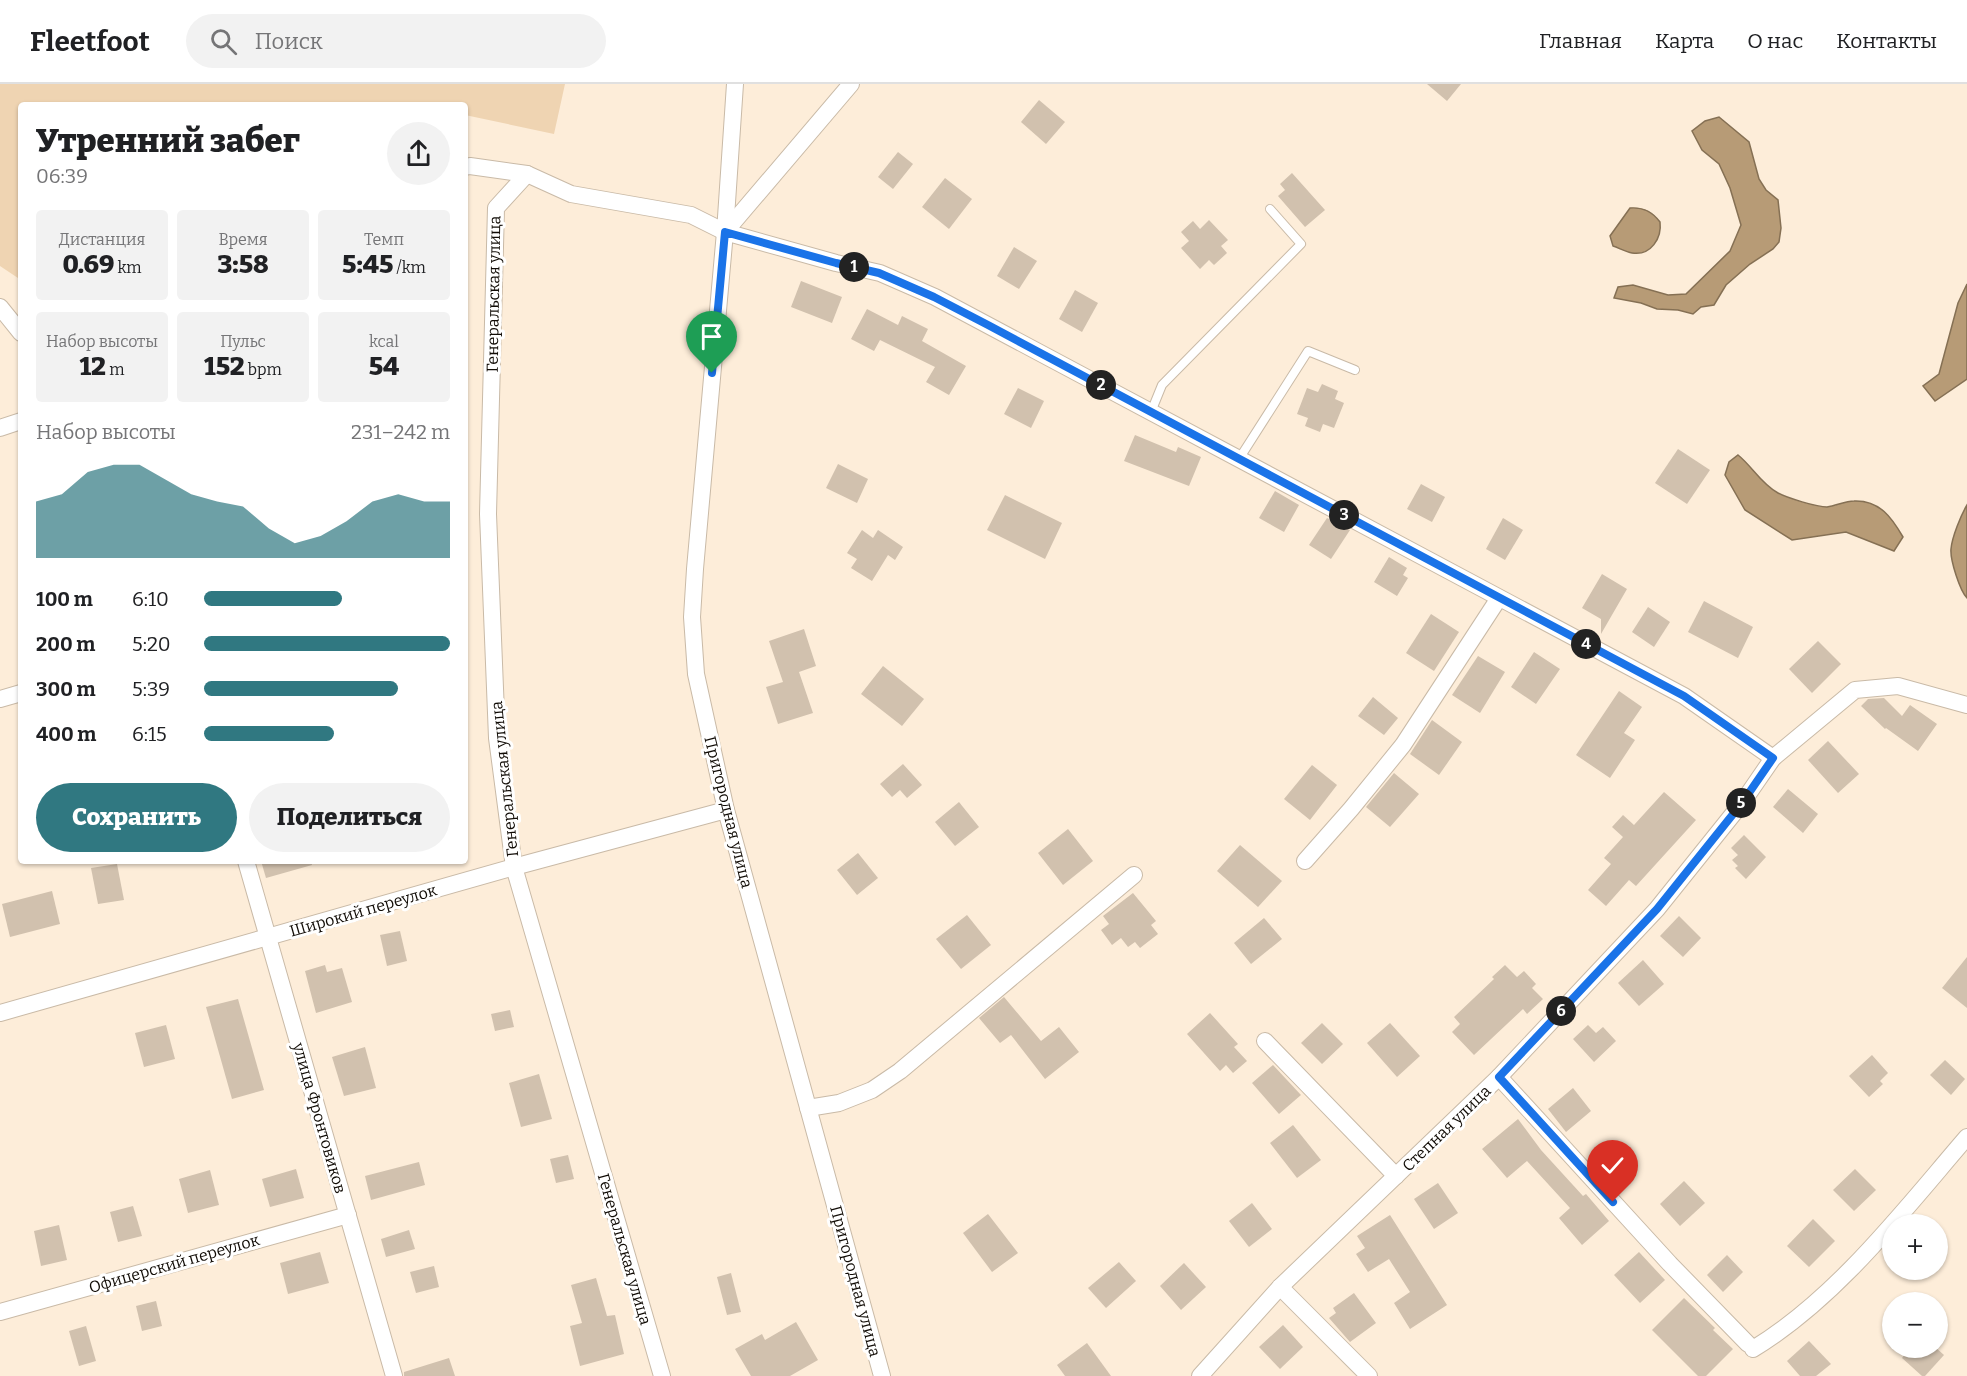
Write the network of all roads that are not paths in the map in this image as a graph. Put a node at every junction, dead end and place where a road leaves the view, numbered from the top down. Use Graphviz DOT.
graph roads {
  1 [pos="735,84"];
  2 [pos="851,84"];
  3 [pos="468,166"];
  4 [pos="527,174"];
  5 [pos="1270,209"];
  6 [pos="725,232"];
  7 [pos="0,307"];
  8 [pos="18,329"];
  9 [pos="1355,370"];
  10 [pos="1151,412"];
  11 [pos="18,422"];
  12 [pos="0,428"];
  13 [pos="1239,459"];
  14 [pos="1499,598"];
  15 [pos="18,694"];
  16 [pos="0,699"];
  17 [pos="1967,705"];
  18 [pos="1773,758"];
  19 [pos="726,810"];
  20 [pos="1305,861"];
  21 [pos="247,864"];
  22 [pos="514,867"];
  23 [pos="1134,875"];
  24 [pos="268,937"];
  25 [pos="0,1013"];
  26 [pos="1265,1041"];
  27 [pos="1499,1077"];
  28 [pos="808,1108"];
  29 [pos="1967,1137"];
  30 [pos="1395,1176"];
  31 [pos="348,1215"];
  32 [pos="1280,1287"];
  33 [pos="0,1312"];
  34 [pos="394,1376"];
  35 [pos="662,1376"];
  36 [pos="882,1376"];
  37 [pos="1200,1376"];
  38 [pos="1370,1376"];
  1 -- 6 [label="street, Пригородная улица"];
  2 -- 6 [label="street"];
  3 -- 4 [label="street"];
  4 -- 6 [label="street"];
  4 -- 22 [label="street, Генеральская улица"];
  5 -- 10 [label="lane"];
  6 -- 10 [label="street"];
  6 -- 19 [label="street, Пригородная улица"];
  7 -- 8 [label="street"];
  9 -- 13 [label="lane"];
  10 -- 13 [label="street"];
  11 -- 12 [label="street"];
  13 -- 14 [label="street"];
  14 -- 18 [label="street"];
  14 -- 20 [label="street"];
  15 -- 16 [label="street"];
  17 -- 18 [label="street, Степная улица"];
  18 -- 27 [label="street, Степная улица"];
  19 -- 22 [label="street, Широкий переулок"];
  19 -- 28 [label="street, Пригородная улица"];
  21 -- 24 [label="street, улица Фронтовиков"];
  22 -- 24 [label="street, Широкий переулок"];
  22 -- 35 [label="street, Генеральская улица"];
  23 -- 28 [label="street"];
  24 -- 25 [label="street, Широкий переулок"];
  24 -- 31 [label="street, улица Фронтовиков"];
  26 -- 30 [label="street"];
  27 -- 29 [label="street"];
  27 -- 30 [label="street, Степная улица"];
  28 -- 36 [label="street, Пригородная улица"];
  30 -- 32 [label="street, Степная улица"];
  31 -- 33 [label="street, Офицерский переулок"];
  31 -- 34 [label="street, улица Фронтовиков"];
  32 -- 37 [label="street, Степная улица"];
  32 -- 38 [label="street"];
}
